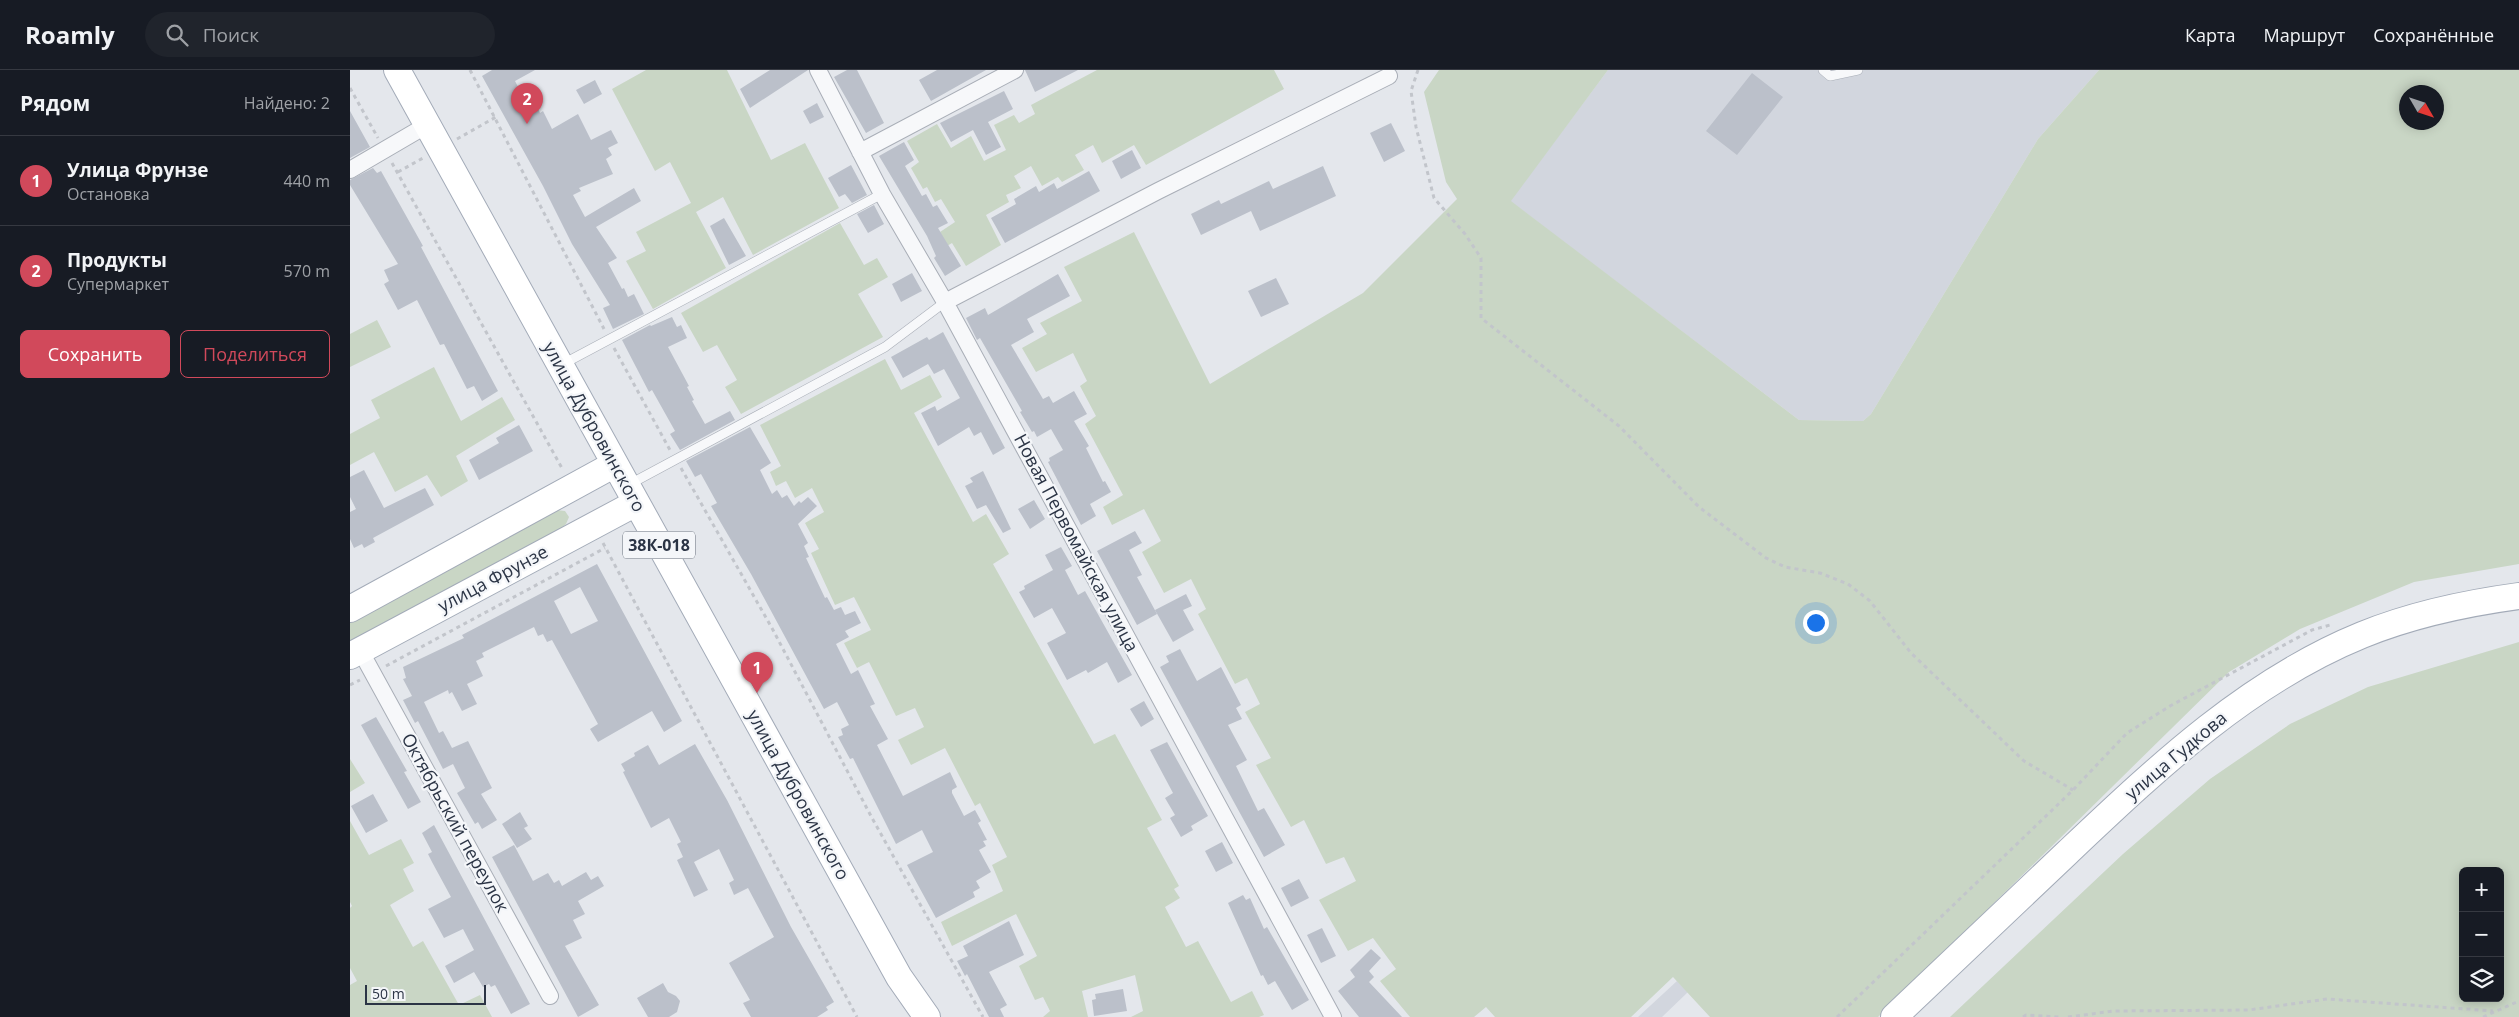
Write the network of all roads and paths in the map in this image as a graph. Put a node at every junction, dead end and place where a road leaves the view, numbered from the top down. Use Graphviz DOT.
graph roads {
  1 [pos="397,70"];
  2 [pos="470,70"];
  3 [pos="818,70"];
  4 [pos="1015,70"];
  5 [pos="1418,70"];
  6 [pos="1822,70"];
  7 [pos="1858,70"];
  8 [pos="1389,76"];
  9 [pos="350,88"];
  10 [pos="427,125"];
  11 [pos="385,150"];
  12 [pos="860,152"];
  13 [pos="350,170"];
  14 [pos="882,194"];
  15 [pos="946,302"];
  16 [pos="609,339"];
  17 [pos="561,365"];
  18 [pos="676,459"];
  19 [pos="626,484"];
  20 [pos="573,488"];
  21 [pos="593,525"];
  22 [pos="605,548"];
  23 [pos="2519,596"];
  24 [pos="350,609"];
  25 [pos="355,653"];
  26 [pos="372,673"];
  27 [pos="350,685"];
  28 [pos="2072,790"];
  29 [pos="550,996"];
  30 [pos="2519,1001"];
  31 [pos="2493,1011"];
  32 [pos="857,1017"];
  33 [pos="928,1017"];
  34 [pos="983,1017"];
  35 [pos="1333,1017"];
  36 [pos="1894,1017"];
  37 [pos="2023,1017"];
  38 [pos="2059,1017"];
  39 [pos="2068,1017"];
  40 [pos="2483,1017"];
  1 -- 10 [label="main road, улица Дубровинского / 38К-018"];
  2 -- 16 [label="path"];
  3 -- 12 [label="street, Новая Первомайская улица"];
  4 -- 12 [label="street"];
  5 -- 28 [label="path"];
  6 -- 7 [label="lane"];
  8 -- 15 [label="street"];
  9 -- 11 [label="path"];
  10 -- 11 [label="street"];
  10 -- 17 [label="main road, улица Дубровинского / 38К-018"];
  11 -- 13 [label="street"];
  11 -- 20 [label="path"];
  12 -- 14 [label="street, Новая Первомайская улица"];
  14 -- 15 [label="street, Новая Первомайская улица"];
  14 -- 16 [label="lane"];
  15 -- 18 [label="lane"];
  15 -- 35 [label="street, Новая Первомайская улица"];
  16 -- 17 [label="lane"];
  16 -- 18 [label="path"];
  17 -- 19 [label="main road, улица Дубровинского / 38К-018"];
  18 -- 19 [label="lane"];
  18 -- 34 [label="path"];
  19 -- 20 [label="main road"];
  19 -- 21 [label="main road, улица Фрунзе"];
  19 -- 33 [label="main road, улица Дубровинского / 38К-018"];
  20 -- 24 [label="main road"];
  21 -- 22 [label="path"];
  21 -- 25 [label="main road, улица Фрунзе"];
  22 -- 26 [label="path"];
  22 -- 32 [label="path"];
  23 -- 36 [label="main road, улица Гудкова"];
  25 -- 26 [label="street, Октябрьский переулок"];
  26 -- 27 [label="path"];
  26 -- 29 [label="street, Октябрьский переулок"];
  30 -- 31 [label="path"];
  31 -- 39 [label="path"];
  31 -- 40 [label="path"];
  37 -- 38 [label="path"];
}
